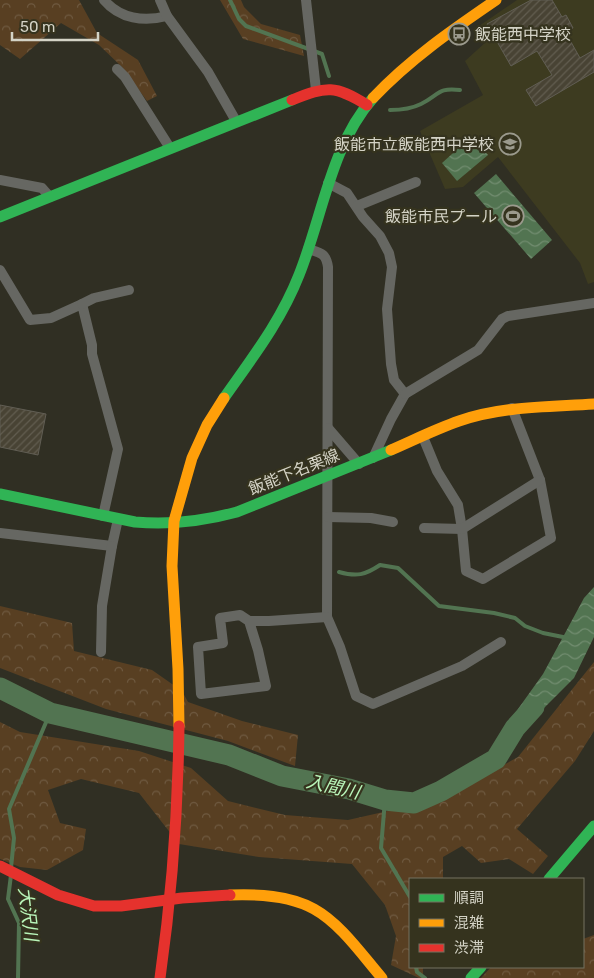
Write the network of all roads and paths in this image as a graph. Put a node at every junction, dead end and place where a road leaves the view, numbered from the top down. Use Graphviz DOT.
graph roads {
  1 [pos="104,0"];
  2 [pos="160,0"];
  3 [pos="306,0"];
  4 [pos="496,0"];
  5 [pos="167,16"];
  6 [pos="117,69"];
  7 [pos="316,90"];
  8 [pos="367,105"];
  9 [pos="236,122"];
  10 [pos="170,148"];
  11 [pos="0,180"];
  12 [pos="416,182"];
  13 [pos="328,183"];
  14 [pos="50,197"];
  15 [pos="356,206"];
  16 [pos="0,218"];
  17 [pos="308,249"];
  18 [pos="1,275"];
  19 [pos="129,290"];
  20 [pos="594,303"];
  21 [pos="82,304"];
  22 [pos="405,394"];
  23 [pos="594,404"];
  24 [pos="512,408"];
  25 [pos="328,428"];
  26 [pos="423,437"];
  27 [pos="373,458"];
  28 [pos="359,464"];
  29 [pos="327,477"];
  30 [pos="540,480"];
  31 [pos="0,494"];
  32 [pos="103,516"];
  33 [pos="328,517"];
  34 [pos="118,519"];
  35 [pos="393,522"];
  36 [pos="174,523"];
  37 [pos="424,528"];
  38 [pos="462,529"];
  39 [pos="0,533"];
  40 [pos="112,546"];
  41 [pos="327,617"];
  42 [pos="249,621"];
  43 [pos="501,642"];
  44 [pos="102,652"];
  45 [pos="594,826"];
  46 [pos="0,866"];
  47 [pos="550,878"];
  48 [pos="170,899"];
  49 [pos="480,968"];
  50 [pos="160,978"];
  51 [pos="382,978"];
  52 [pos="471,978"];
  1 -- 5 [label="street"];
  2 -- 5 [label="street"];
  3 -- 7 [label="street"];
  4 -- 8 [label="street"];
  5 -- 9 [label="street"];
  6 -- 10 [label="street"];
  7 -- 8 [label="street"];
  7 -- 9 [label="street"];
  8 -- 13 [label="street"];
  9 -- 10 [label="street"];
  10 -- 14 [label="street"];
  11 -- 14 [label="street"];
  12 -- 15 [label="street"];
  13 -- 15 [label="street"];
  13 -- 17 [label="street"];
  14 -- 16 [label="street"];
  15 -- 22 [label="street"];
  17 -- 25 [label="street"];
  17 -- 36 [label="street"];
  18 -- 21 [label="street"];
  19 -- 21 [label="street"];
  20 -- 22 [label="street"];
  21 -- 32 [label="street"];
  22 -- 27 [label="street"];
  23 -- 24 [label="street, 飯能下名栗線"];
  24 -- 26 [label="street, 飯能下名栗線"];
  24 -- 30 [label="street"];
  25 -- 28 [label="street"];
  25 -- 29 [label="street"];
  26 -- 27 [label="street, 飯能下名栗線"];
  26 -- 38 [label="street"];
  27 -- 28 [label="street, 飯能下名栗線"];
  28 -- 29 [label="street, 飯能下名栗線"];
  29 -- 33 [label="street"];
  29 -- 36 [label="street, 飯能下名栗線"];
  30 -- 38 [label="street"];
  30 -- 38 [label="street"];
  31 -- 32 [label="street, 飯能下名栗線"];
  32 -- 34 [label="street, 飯能下名栗線"];
  33 -- 35 [label="street"];
  33 -- 41 [label="street"];
  34 -- 36 [label="street, 飯能下名栗線"];
  34 -- 40 [label="street"];
  36 -- 48 [label="street"];
  37 -- 38 [label="street"];
  39 -- 40 [label="street"];
  40 -- 44 [label="street"];
  41 -- 42 [label="street"];
  41 -- 43 [label="street"];
  42 -- 42 [label="street"];
  45 -- 47 [label="street"];
  46 -- 48 [label="street"];
  48 -- 50 [label="street"];
  48 -- 51 [label="street"];
  49 -- 52 [label="street"];
}
